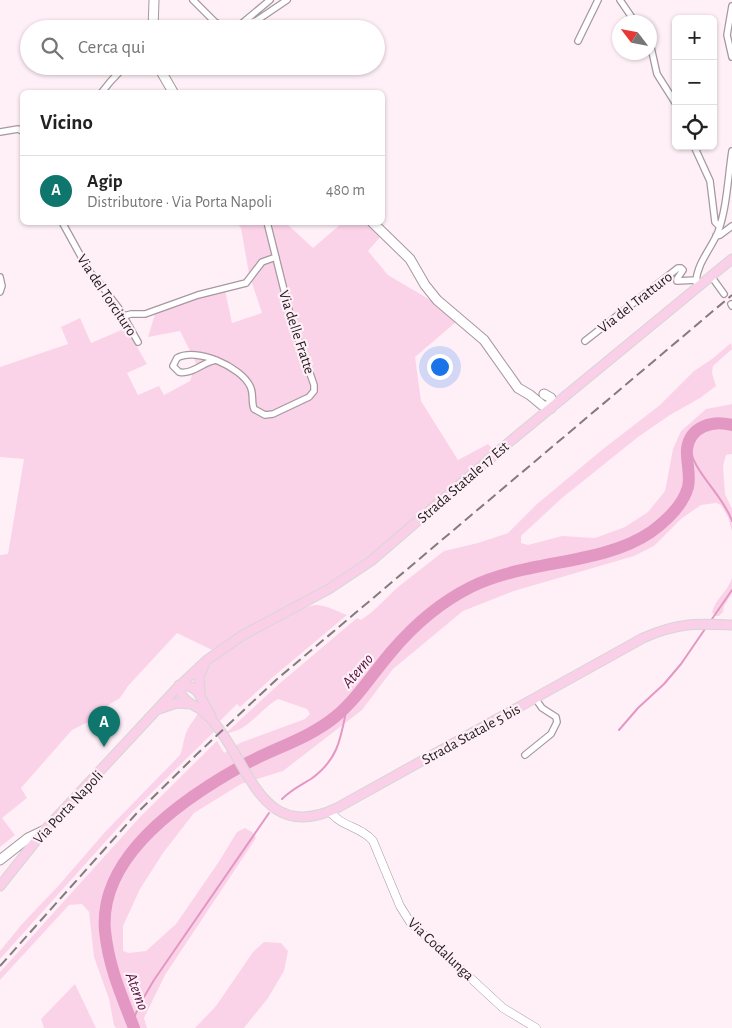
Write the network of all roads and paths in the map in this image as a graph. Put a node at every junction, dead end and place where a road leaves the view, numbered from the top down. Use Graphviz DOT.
graph roads {
  1 [pos="154,0"];
  2 [pos="193,0"];
  3 [pos="270,0"];
  4 [pos="287,0"];
  5 [pos="598,0"];
  6 [pos="620,0"];
  7 [pos="732,6"];
  8 [pos="630,15"];
  9 [pos="153,20"];
  10 [pos="214,20"];
  11 [pos="246,20"];
  12 [pos="257,20"];
  13 [pos="578,41"];
  14 [pos="732,57"];
  15 [pos="653,60"];
  16 [pos="116,75"];
  17 [pos="163,75"];
  18 [pos="104,90"];
  19 [pos="172,90"];
  20 [pos="672,98"];
  21 [pos="20,130"];
  22 [pos="0,132"];
  23 [pos="696,150"];
  24 [pos="732,150"];
  25 [pos="64,225"];
  26 [pos="268,225"];
  27 [pos="375,225"];
  28 [pos="719,226"];
  29 [pos="732,226"];
  30 [pos="716,236"];
  31 [pos="276,257"];
  32 [pos="732,259"];
  33 [pos="0,276"];
  34 [pos="711,276"];
  35 [pos="697,283"];
  36 [pos="0,292"];
  37 [pos="724,294"];
  38 [pos="124,316"];
  39 [pos="585,341"];
  40 [pos="138,342"];
  41 [pos="216,360"];
  42 [pos="525,392"];
  43 [pos="544,394"];
  44 [pos="569,394"];
  45 [pos="536,400"];
  46 [pos="551,408"];
  47 [pos="537,420"];
  48 [pos="732,625"];
  49 [pos="207,660"];
  50 [pos="180,685"];
  51 [pos="200,696"];
  52 [pos="535,698"];
  53 [pos="190,704"];
  54 [pos="157,710"];
  55 [pos="234,752"];
  56 [pos="526,755"];
  57 [pos="330,811"];
  58 [pos="47,828"];
  59 [pos="5,858"];
  60 [pos="22,858"];
  61 [pos="13,869"];
  62 [pos="0,886"];
  63 [pos="536,1028"];
  1 -- 9 [label="main road"];
  2 -- 10 [label="street"];
  3 -- 11 [label="street"];
  4 -- 12 [label="street"];
  5 -- 13 [label="street"];
  6 -- 8 [label="street"];
  7 -- 14 [label="street"];
  15 -- 20 [label="street"];
  16 -- 18 [label="street"];
  17 -- 19 [label="main road"];
  21 -- 22 [label="street"];
  23 -- 28 [label="street"];
  24 -- 28 [label="street"];
  25 -- 38 [label="street, Via del Torcituro"];
  26 -- 31 [label="street, Via delle Fratte"];
  27 -- 42 [label="main road"];
  28 -- 30 [label="street"];
  29 -- 30 [label="street"];
  30 -- 35 [label="street"];
  31 -- 38 [label="street"];
  31 -- 41 [label="street, Via delle Fratte"];
  32 -- 34 [label="main road, Strada Statale 17 Est"];
  33 -- 36 [label="street"];
  34 -- 35 [label="main road, Strada Statale 17 Est"];
  34 -- 37 [label="street"];
  35 -- 39 [label="street, Via del Tratturo"];
  35 -- 44 [label="main road, Strada Statale 17 Est"];
  38 -- 40 [label="street, Via del Torcituro"];
  41 -- 41 [label="street, Via delle Fratte"];
  42 -- 43 [label="main road"];
  42 -- 45 [label="main road"];
  43 -- 44 [label="main road"];
  43 -- 46 [label="main road"];
  44 -- 46 [label="main road, Strada Statale 17 Est"];
  45 -- 46 [label="main road"];
  45 -- 47 [label="main road"];
  46 -- 47 [label="main road, Strada Statale 17 Est"];
  47 -- 49 [label="main road, Strada Statale 17 Est"];
  48 -- 52 [label="main road, Strada Statale 5 bis"];
  49 -- 50 [label="main road, Strada Statale 17 Est"];
  49 -- 51 [label="main road"];
  50 -- 51 [label="main road"];
  50 -- 53 [label="main road, Strada Statale 5 bis"];
  50 -- 54 [label="main road, Via Porta Napoli"];
  51 -- 55 [label="main road, Strada Statale 5 bis"];
  52 -- 56 [label="street"];
  52 -- 57 [label="main road, Strada Statale 5 bis"];
  53 -- 54 [label="main road"];
  53 -- 55 [label="main road, Strada Statale 5 bis"];
  54 -- 58 [label="main road, Via Porta Napoli"];
  55 -- 57 [label="main road, Strada Statale 5 bis"];
  57 -- 63 [label="street, Via Codalunga"];
  58 -- 59 [label="main road"];
  58 -- 60 [label="main road, Via Porta Napoli"];
  59 -- 60 [label="main road"];
  59 -- 61 [label="main road"];
  60 -- 61 [label="main road, Via Porta Napoli"];
  61 -- 62 [label="main road, Via Porta Napoli"];
}
